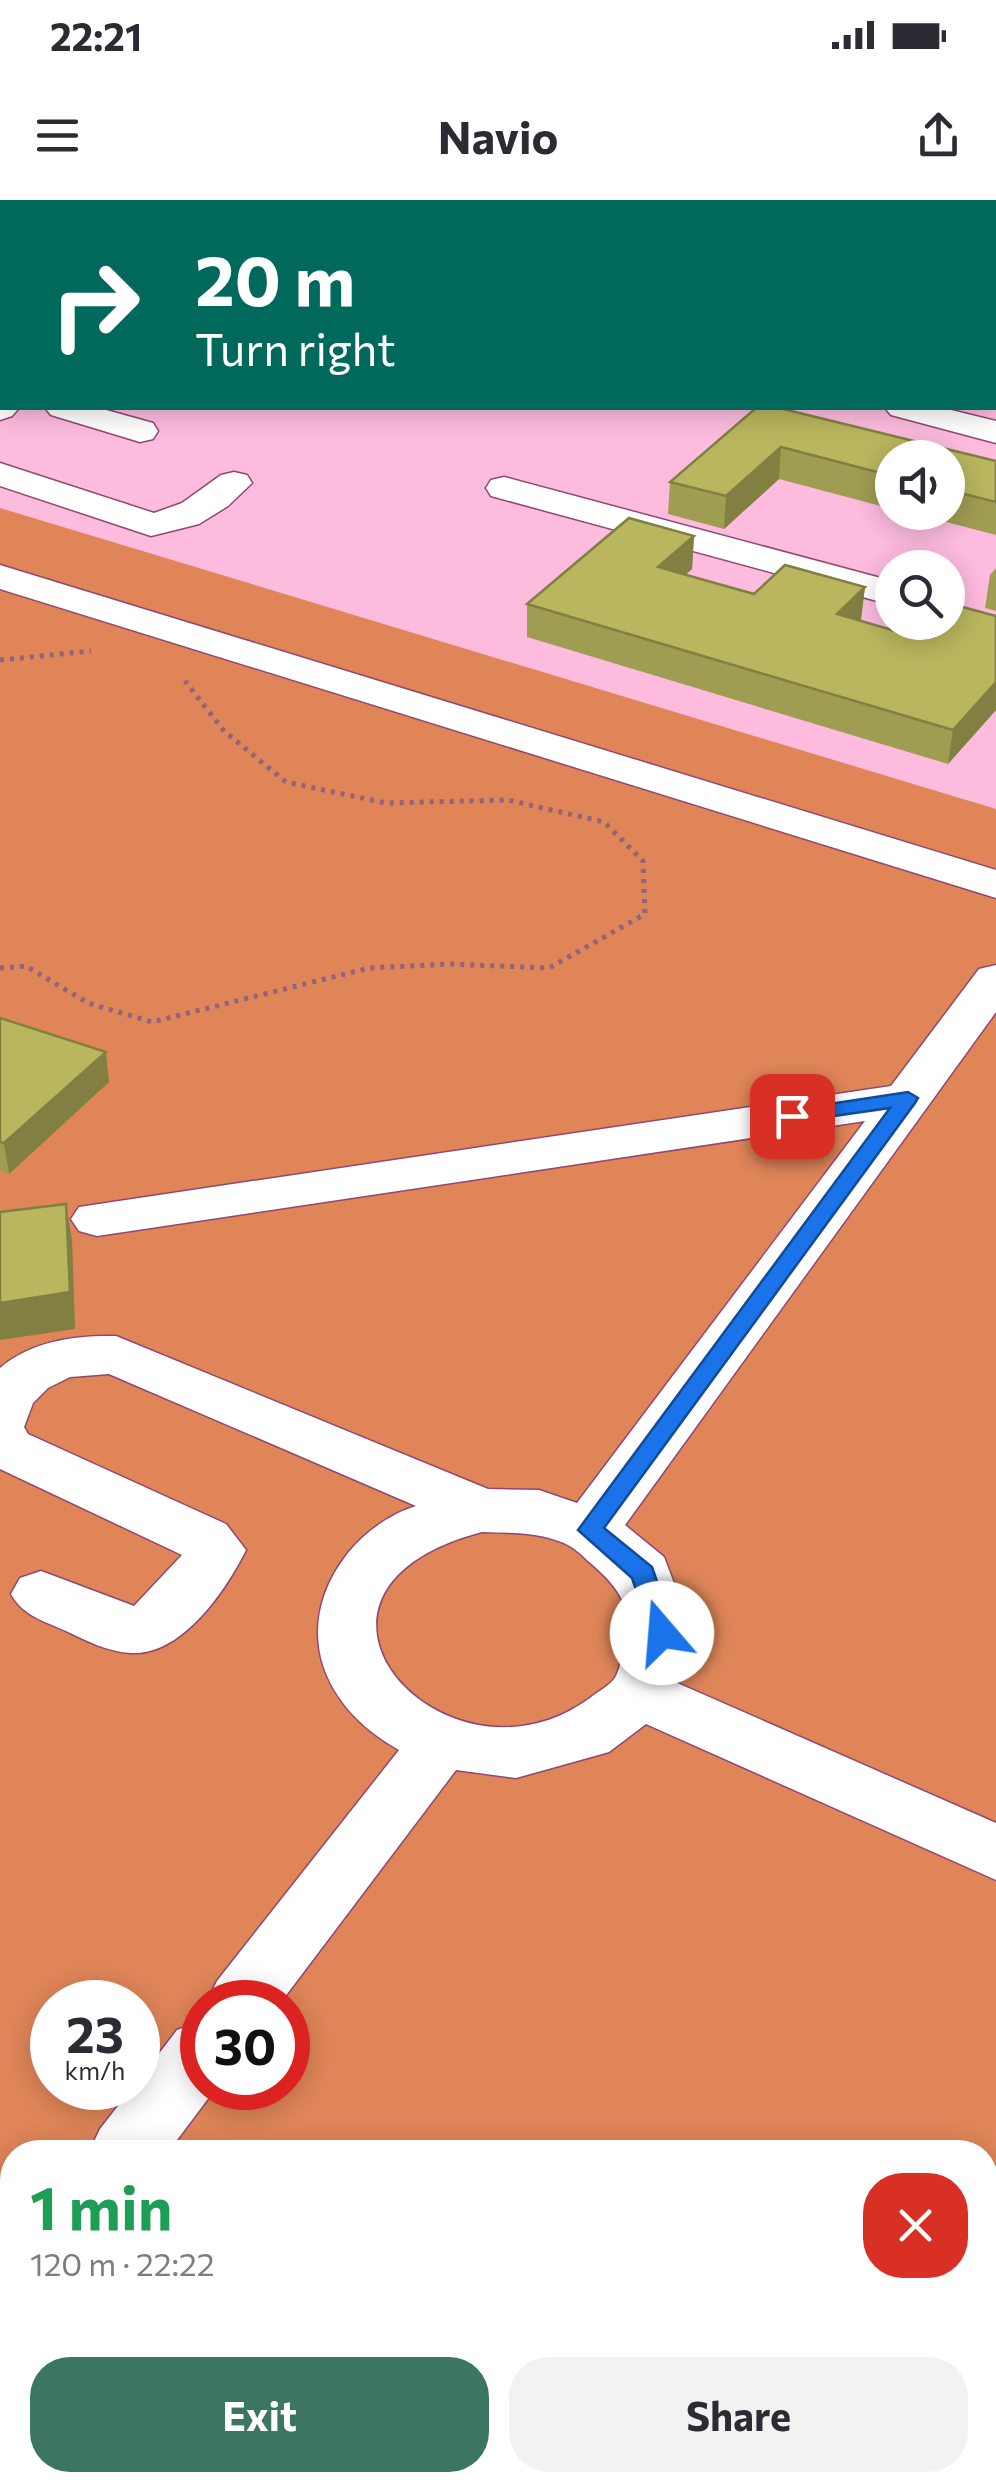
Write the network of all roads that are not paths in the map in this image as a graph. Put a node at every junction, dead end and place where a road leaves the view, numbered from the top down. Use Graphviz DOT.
graph roads {
  1 [pos="70,410"];
  2 [pos="911,410"];
  3 [pos="140,431"];
  4 [pos="996,432"];
  5 [pos="2,476"];
  6 [pos="234,483"];
  7 [pos="504,488"];
  8 [pos="0,577"];
  9 [pos="875,588"];
  10 [pos="996,884"];
  11 [pos="996,979"];
  12 [pos="908,1098"];
  13 [pos="97,1218"];
  14 [pos="0,1419"];
  15 [pos="0,1435"];
  16 [pos="482,1510"];
  17 [pos="590,1530"];
  18 [pos="41,1594"];
  19 [pos="640,1694"];
  20 [pos="441,1743"];
  21 [pos="996,1854"];
  22 [pos="257,1980"];
  23 [pos="180,2081"];
  24 [pos="134,2140"];
  1 -- 3 [label="street"];
  2 -- 4 [label="street"];
  5 -- 6 [label="street"];
  7 -- 9 [label="street"];
  8 -- 10 [label="street"];
  11 -- 12 [label="street"];
  12 -- 13 [label="street"];
  12 -- 17 [label="street"];
  14 -- 16 [label="street"];
  15 -- 18 [label="street"];
  16 -- 17 [label="street"];
  16 -- 20 [label="street"];
  17 -- 19 [label="street"];
  19 -- 20 [label="street"];
  19 -- 21 [label="street"];
  20 -- 22 [label="street"];
  23 -- 24 [label="street"];
}
